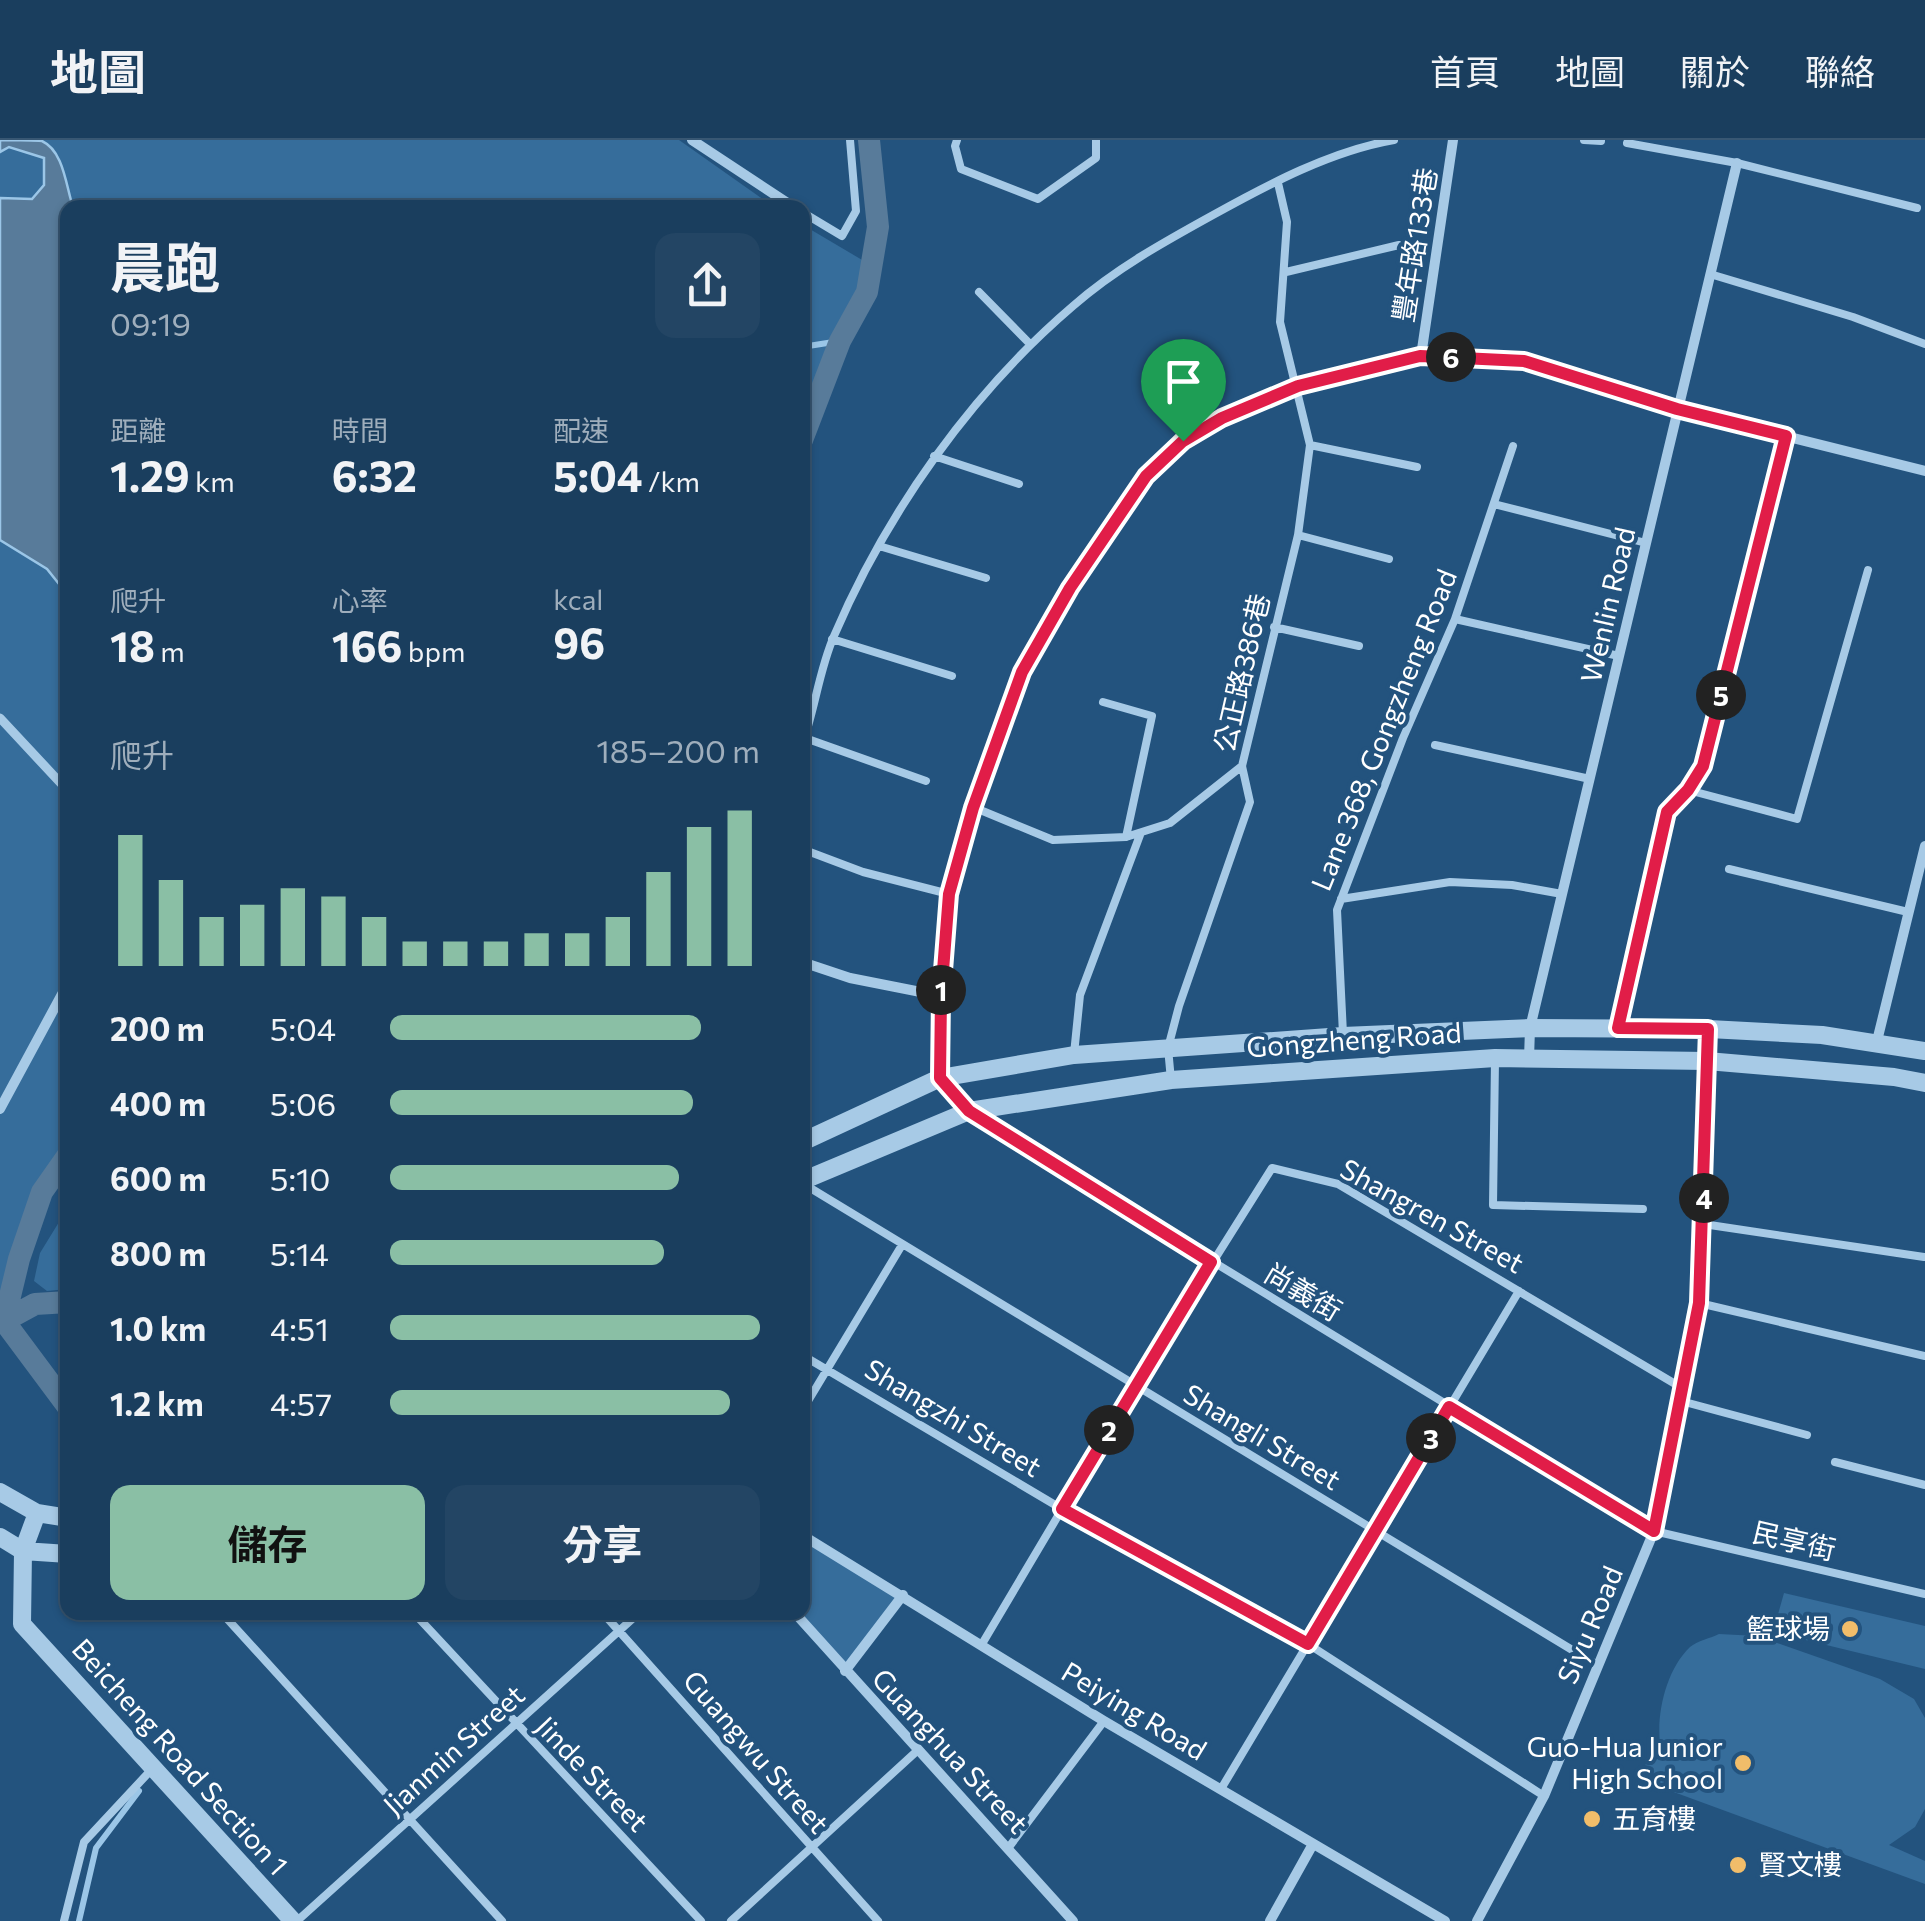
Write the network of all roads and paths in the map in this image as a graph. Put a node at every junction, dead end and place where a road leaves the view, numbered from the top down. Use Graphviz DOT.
graph roads {
  1 [pos="692,140"];
  2 [pos="850,140"];
  3 [pos="957,140"];
  4 [pos="1096,140"];
  5 [pos="1394,140"];
  6 [pos="1453,140"];
  7 [pos="1584,140"];
  8 [pos="1601,142"];
  9 [pos="1358,143"];
  10 [pos="1627,143"];
  11 [pos="1736,163"];
  12 [pos="1278,183"];
  13 [pos="783,200"];
  14 [pos="1917,208"];
  15 [pos="810,217"];
  16 [pos="1399,245"];
  17 [pos="1286,272"];
  18 [pos="1710,274"];
  19 [pos="979,292"];
  20 [pos="1030,344"];
  21 [pos="1925,344"];
  22 [pos="1420,356"];
  23 [pos="1298,386"];
  24 [pos="1677,409"];
  25 [pos="1786,436"];
  26 [pos="1310,445"];
  27 [pos="1513,446"];
  28 [pos="934,456"];
  29 [pos="1416,467"];
  30 [pos="1925,470"];
  31 [pos="1019,484"];
  32 [pos="1494,504"];
  33 [pos="1298,535"];
  34 [pos="1646,543"];
  35 [pos="880,546"];
  36 [pos="1389,559"];
  37 [pos="1868,570"];
  38 [pos="986,578"];
  39 [pos="1455,619"];
  40 [pos="1274,627"];
  41 [pos="832,639"];
  42 [pos="1359,646"];
  43 [pos="1619,656"];
  44 [pos="952,676"];
  45 [pos="1102,702"];
  46 [pos="0,718"];
  47 [pos="810,720"];
  48 [pos="810,744"];
  49 [pos="1434,745"];
  50 [pos="1242,766"];
  51 [pos="1590,778"];
  52 [pos="926,780"];
  53 [pos="60,782"];
  54 [pos="1688,790"];
  55 [pos="973,808"];
  56 [pos="1140,835"];
  57 [pos="1126,837"];
  58 [pos="1925,846"];
  59 [pos="810,853"];
  60 [pos="1729,869"];
  61 [pos="949,894"];
  62 [pos="1562,894"];
  63 [pos="1341,899"];
  64 [pos="1908,912"];
  65 [pos="810,965"];
  66 [pos="941,996"];
  67 [pos="60,999"];
  68 [pos="1530,1028"];
  69 [pos="1618,1028"];
  70 [pos="1708,1029"];
  71 [pos="1343,1036"];
  72 [pos="1878,1042"];
  73 [pos="1168,1048"];
  74 [pos="1925,1051"];
  75 [pos="1074,1055"];
  76 [pos="1495,1058"];
  77 [pos="1529,1059"];
  78 [pos="1707,1061"];
  79 [pos="940,1078"];
  80 [pos="1172,1080"];
  81 [pos="1925,1083"];
  82 [pos="0,1109"];
  83 [pos="969,1111"];
  84 [pos="810,1138"];
  85 [pos="810,1179"];
  86 [pos="810,1187"];
  87 [pos="1643,1209"];
  88 [pos="1703,1224"];
  89 [pos="902,1245"];
  90 [pos="1924,1258"];
  91 [pos="1211,1262"];
  92 [pos="1519,1291"];
  93 [pos="1699,1303"];
  94 [pos="1925,1356"];
  95 [pos="810,1360"];
  96 [pos="826,1369"];
  97 [pos="1136,1386"];
  98 [pos="1682,1388"];
  99 [pos="810,1397"];
  100 [pos="1681,1401"];
  101 [pos="1449,1407"];
  102 [pos="1807,1435"];
  103 [pos="1834,1462"];
  104 [pos="1925,1485"];
  105 [pos="0,1492"];
  106 [pos="1062,1509"];
  107 [pos="37,1513"];
  108 [pos="60,1517"];
  109 [pos="1375,1531"];
  110 [pos="1654,1531"];
  111 [pos="0,1536"];
  112 [pos="810,1540"];
  113 [pos="23,1551"];
  114 [pos="60,1553"];
  115 [pos="0,1554"];
  116 [pos="1925,1594"];
  117 [pos="903,1595"];
  118 [pos="228,1620"];
  119 [pos="420,1620"];
  120 [pos="610,1620"];
  121 [pos="632,1620"];
  122 [pos="801,1620"];
  123 [pos="620,1631"];
  124 [pos="982,1644"];
  125 [pos="1308,1644"];
  126 [pos="1597,1665"];
  127 [pos="845,1671"];
  128 [pos="1104,1721"];
  129 [pos="514,1725"];
  130 [pos="918,1750"];
  131 [pos="152,1768"];
  132 [pos="1221,1789"];
  133 [pos="1544,1796"];
  134 [pos="410,1821"];
  135 [pos="1313,1844"];
  136 [pos="1008,1847"];
  137 [pos="810,1848"];
  138 [pos="64,1921"];
  139 [pos="295,1921"];
  140 [pos="502,1921"];
  141 [pos="701,1921"];
  142 [pos="731,1921"];
  143 [pos="878,1921"];
  144 [pos="1072,1921"];
  145 [pos="1270,1921"];
  146 [pos="1445,1921"];
  147 [pos="1477,1921"];
  1 -- 13 [label="street"];
  2 -- 15 [label="lane"];
  3 -- 4 [label="lane"];
  5 -- 9 [label="lane"];
  6 -- 22 [label="street, 豐年路133巷"];
  7 -- 8 [label="lane"];
  9 -- 12 [label="lane"];
  10 -- 11 [label="lane"];
  11 -- 14 [label="lane"];
  11 -- 18 [label="street, Wenlin Road"];
  12 -- 17 [label="lane, 公正路386巷"];
  12 -- 20 [label="lane"];
  16 -- 17 [label="lane"];
  17 -- 23 [label="lane, 公正路386巷"];
  18 -- 21 [label="lane"];
  18 -- 24 [label="street, Wenlin Road"];
  19 -- 20 [label="lane"];
  20 -- 28 [label="lane"];
  22 -- 23 [label="street"];
  22 -- 24 [label="street"];
  23 -- 26 [label="lane, 公正路386巷"];
  23 -- 55 [label="street"];
  24 -- 25 [label="street"];
  24 -- 34 [label="street, Wenlin Road"];
  25 -- 30 [label="street"];
  25 -- 54 [label="lane"];
  26 -- 29 [label="lane"];
  26 -- 33 [label="lane, 公正路386巷"];
  27 -- 32 [label="lane, Lane 368, Gongzheng Road"];
  28 -- 31 [label="lane"];
  28 -- 35 [label="lane"];
  32 -- 34 [label="lane"];
  32 -- 39 [label="lane, Lane 368, Gongzheng Road"];
  33 -- 36 [label="lane"];
  33 -- 40 [label="lane, 公正路386巷"];
  34 -- 43 [label="street, Wenlin Road"];
  35 -- 38 [label="lane"];
  35 -- 41 [label="lane"];
  37 -- 54 [label="lane"];
  39 -- 43 [label="lane"];
  39 -- 63 [label="lane, Lane 368, Gongzheng Road"];
  40 -- 42 [label="lane"];
  40 -- 50 [label="lane, 公正路386巷"];
  41 -- 44 [label="lane"];
  41 -- 47 [label="lane"];
  43 -- 51 [label="street, Wenlin Road"];
  45 -- 57 [label="lane"];
  46 -- 53 [label="street"];
  48 -- 52 [label="lane"];
  49 -- 51 [label="lane"];
  50 -- 56 [label="lane"];
  50 -- 73 [label="lane, 公正路386巷"];
  51 -- 62 [label="street, Wenlin Road"];
  54 -- 69 [label="lane"];
  55 -- 57 [label="lane"];
  55 -- 61 [label="street"];
  56 -- 57 [label="lane"];
  56 -- 75 [label="lane"];
  58 -- 64 [label="street"];
  59 -- 61 [label="lane"];
  60 -- 64 [label="lane"];
  61 -- 66 [label="street"];
  62 -- 63 [label="lane"];
  62 -- 68 [label="street, Wenlin Road"];
  63 -- 71 [label="lane, Lane 368, Gongzheng Road"];
  64 -- 72 [label="street"];
  65 -- 66 [label="street"];
  66 -- 79 [label="street"];
  67 -- 82 [label="street"];
  68 -- 69 [label="street, Gongzheng Road"];
  68 -- 71 [label="street, Gongzheng Road"];
  68 -- 77 [label="street, Wenlin Road"];
  69 -- 70 [label="street, Gongzheng Road"];
  70 -- 72 [label="street, Gongzheng Road"];
  70 -- 78 [label="street, Siyu Road"];
  71 -- 73 [label="street, Gongzheng Road"];
  72 -- 74 [label="street, Gongzheng Road"];
  73 -- 75 [label="street, Gongzheng Road"];
  73 -- 80 [label="lane, 公正路386巷"];
  75 -- 79 [label="street, Gongzheng Road"];
  76 -- 77 [label="street, Gongzheng Road"];
  76 -- 80 [label="street, Gongzheng Road"];
  76 -- 87 [label="lane"];
  77 -- 78 [label="street, Gongzheng Road"];
  78 -- 81 [label="street, Gongzheng Road"];
  78 -- 88 [label="street, Siyu Road"];
  79 -- 83 [label="lane, 尚義街"];
  79 -- 84 [label="street, Gongzheng Road"];
  80 -- 83 [label="street, Gongzheng Road"];
  83 -- 85 [label="street, Gongzheng Road"];
  83 -- 91 [label="lane, 尚義街"];
  86 -- 89 [label="lane, Shangli Street"];
  88 -- 90 [label="lane"];
  88 -- 93 [label="street, Siyu Road"];
  89 -- 96 [label="lane"];
  89 -- 97 [label="lane, Shangli Street"];
  91 -- 92 [label="lane, Shangren Street"];
  91 -- 97 [label="lane, Shangren Street"];
  91 -- 101 [label="lane, 尚義街"];
  92 -- 98 [label="lane, Shangren Street"];
  92 -- 101 [label="lane"];
  93 -- 94 [label="lane"];
  93 -- 98 [label="street, Siyu Road"];
  95 -- 96 [label="lane, Shangzhi Street"];
  96 -- 99 [label="lane"];
  96 -- 106 [label="lane, Shangzhi Street"];
  97 -- 106 [label="lane, Shangren Street"];
  97 -- 109 [label="lane, Shangli Street"];
  98 -- 100 [label="street, Siyu Road"];
  100 -- 102 [label="lane"];
  100 -- 110 [label="street, Siyu Road"];
  101 -- 109 [label="lane"];
  101 -- 110 [label="lane, 尚義街"];
  103 -- 104 [label="lane"];
  105 -- 107 [label="street"];
  106 -- 124 [label="lane, Shangren Street"];
  106 -- 125 [label="lane, Shangzhi Street"];
  107 -- 108 [label="street"];
  107 -- 113 [label="street, Beicheng Road Section 1"];
  109 -- 125 [label="lane"];
  109 -- 126 [label="lane, Shangli Street"];
  110 -- 116 [label="lane, 民享街"];
  110 -- 126 [label="street, Siyu Road"];
  111 -- 113 [label="street"];
  112 -- 117 [label="street, Peiying Road"];
  113 -- 114 [label="street"];
  113 -- 115 [label="street"];
  113 -- 131 [label="street, Beicheng Road Section 1"];
  117 -- 124 [label="street, Peiying Road"];
  117 -- 127 [label="street"];
  118 -- 134 [label="lane"];
  119 -- 129 [label="lane, Jinde Street"];
  120 -- 123 [label="lane, Guangwu Street"];
  121 -- 123 [label="lane, Jianmin Street"];
  122 -- 127 [label="street, Guanghua Street"];
  123 -- 129 [label="lane, Jianmin Street"];
  123 -- 137 [label="lane, Guangwu Street"];
  124 -- 128 [label="street, Peiying Road"];
  125 -- 132 [label="lane"];
  125 -- 133 [label="lane, Shangzhi Street"];
  126 -- 133 [label="street, Siyu Road"];
  127 -- 130 [label="street, Guanghua Street"];
  128 -- 132 [label="street, Peiying Road"];
  128 -- 136 [label="lane"];
  129 -- 134 [label="lane, Jianmin Street"];
  129 -- 141 [label="lane, Jinde Street"];
  130 -- 136 [label="street, Guanghua Street"];
  130 -- 137 [label="lane"];
  131 -- 138 [label="lane"];
  131 -- 139 [label="street, Beicheng Road Section 1"];
  132 -- 135 [label="street, Peiying Road"];
  133 -- 147 [label="street, Siyu Road"];
  134 -- 139 [label="lane, Jianmin Street"];
  134 -- 140 [label="lane"];
  135 -- 145 [label="street"];
  135 -- 146 [label="street, Peiying Road"];
  136 -- 144 [label="street, Guanghua Street"];
  137 -- 142 [label="lane"];
  137 -- 143 [label="lane, Guangwu Street"];
}
